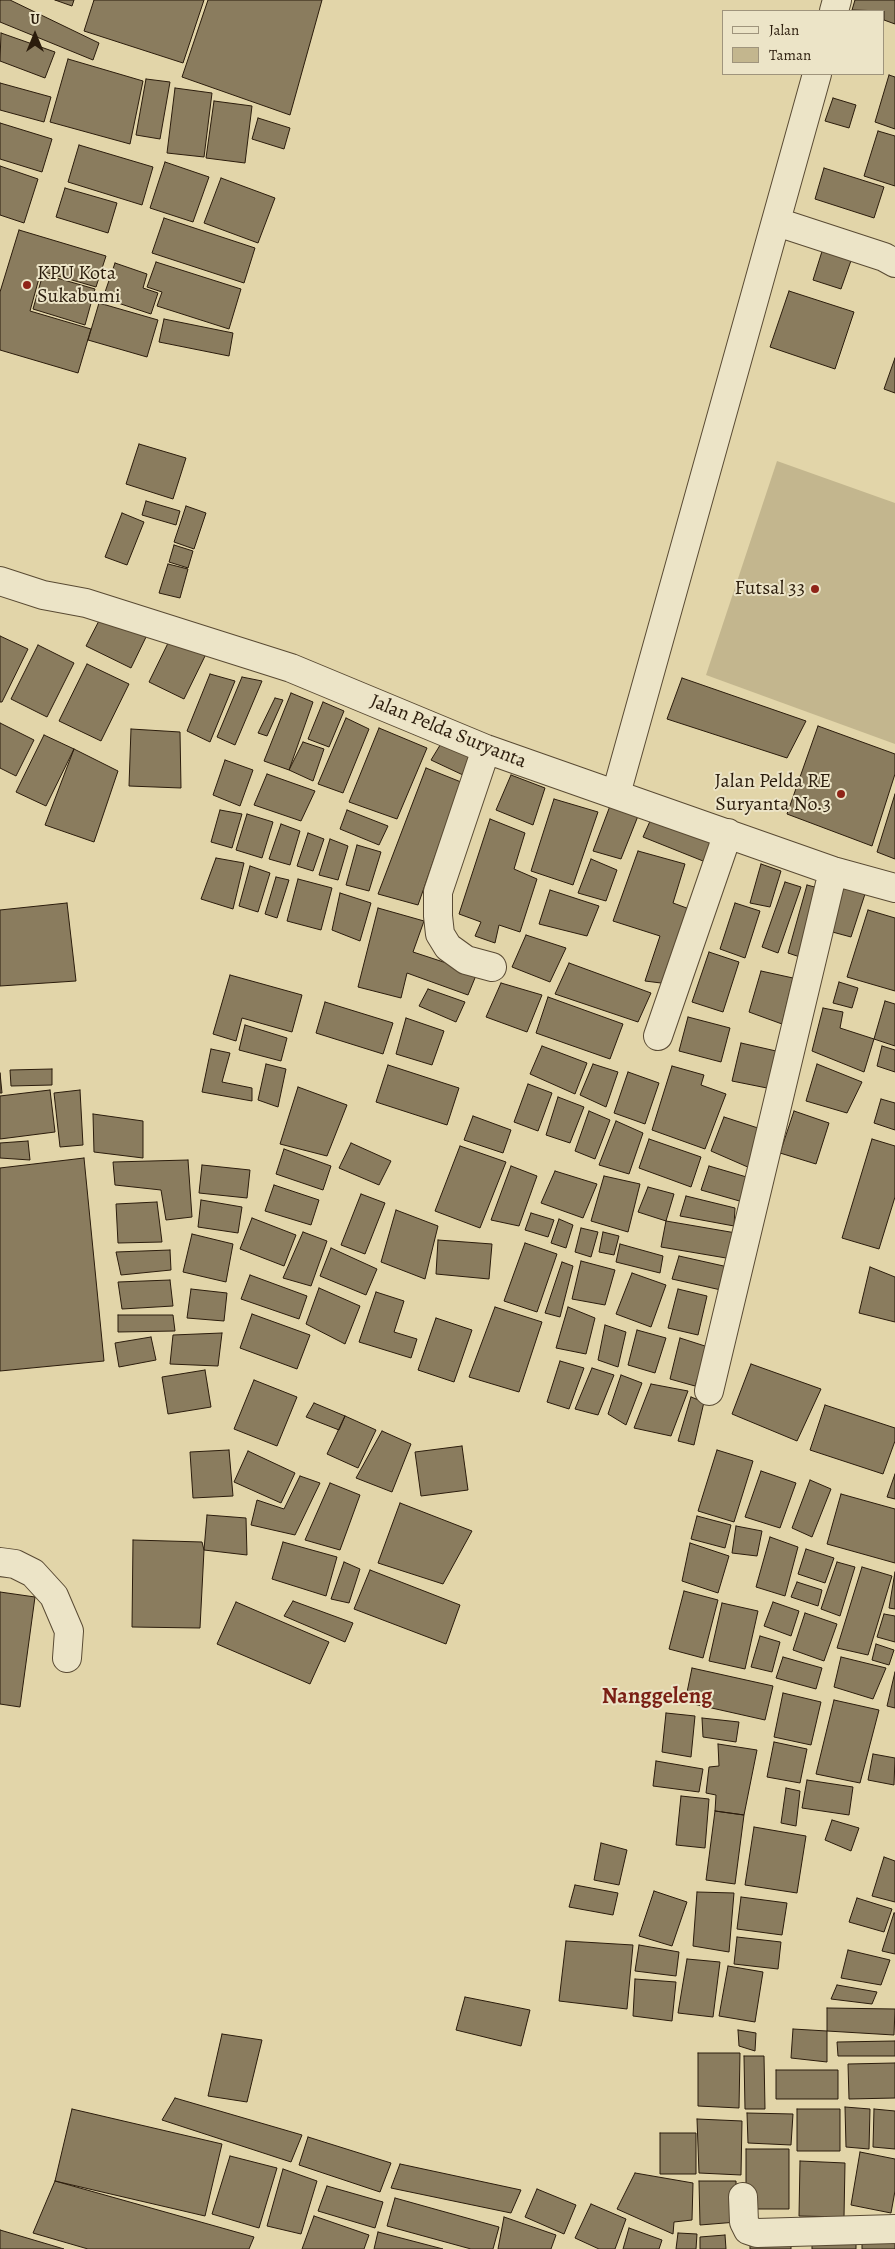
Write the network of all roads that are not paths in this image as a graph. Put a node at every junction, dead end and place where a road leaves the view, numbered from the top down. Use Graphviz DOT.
graph roads {
  1 [pos="817,75"];
  2 [pos="777,222"];
  3 [pos="895,263"];
  4 [pos="0,581"];
  5 [pos="486,749"];
  6 [pos="616,794"];
  7 [pos="728,833"];
  8 [pos="833,871"];
  9 [pos="895,888"];
  10 [pos="492,968"];
  11 [pos="658,1036"];
  12 [pos="709,1391"];
  13 [pos="0,1562"];
  14 [pos="67,1658"];
  15 [pos="743,2197"];
  16 [pos="895,2229"];
  1 -- 2 [label="street"];
  2 -- 3 [label="street"];
  2 -- 6 [label="street"];
  4 -- 5 [label="street, Jalan Pelda Suryanta"];
  5 -- 6 [label="street, Jalan Pelda Suryanta"];
  5 -- 10 [label="street"];
  6 -- 7 [label="street, Jalan Pelda Suryanta"];
  7 -- 8 [label="street, Jalan Pelda Suryanta"];
  7 -- 11 [label="street"];
  8 -- 9 [label="street, Jalan Pelda Suryanta"];
  8 -- 12 [label="street"];
  13 -- 14 [label="street"];
  15 -- 16 [label="street"];
}
